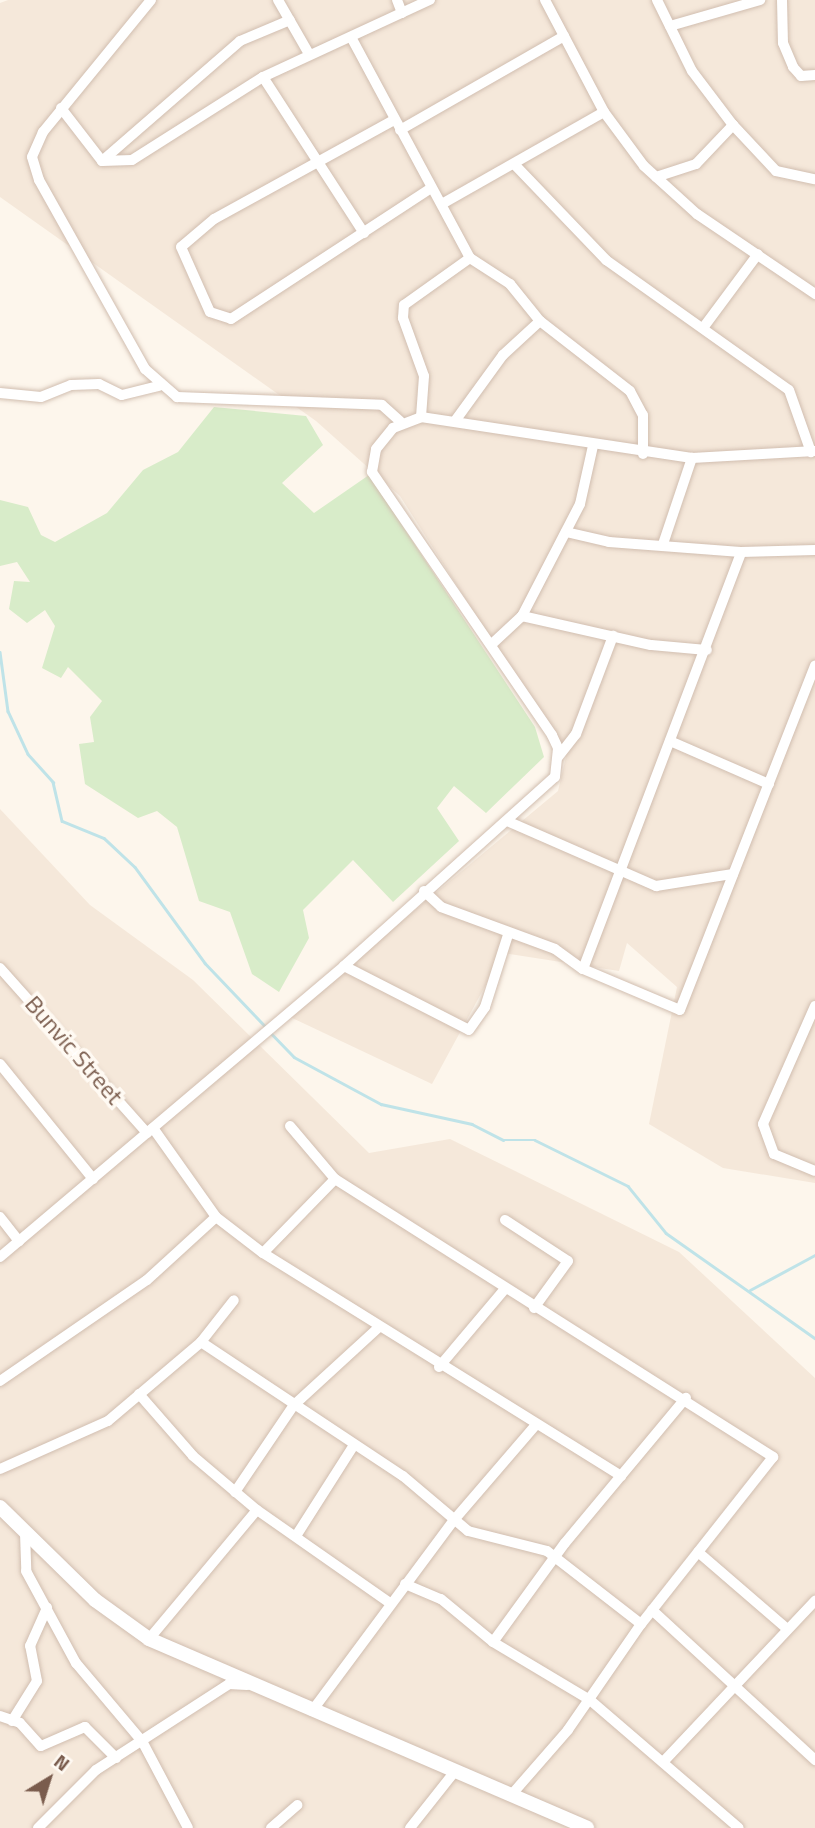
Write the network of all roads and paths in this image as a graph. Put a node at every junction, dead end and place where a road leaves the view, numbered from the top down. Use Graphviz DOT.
graph roads {
  1 [pos="151,0"];
  2 [pos="278,0"];
  3 [pos="397,0"];
  4 [pos="430,0"];
  5 [pos="544,0"];
  6 [pos="657,0"];
  7 [pos="760,0"];
  8 [pos="782,0"];
  9 [pos="402,13"];
  10 [pos="290,20"];
  11 [pos="670,26"];
  12 [pos="564,36"];
  13 [pos="351,37"];
  14 [pos="309,54"];
  15 [pos="815,75"];
  16 [pos="263,77"];
  17 [pos="61,108"];
  18 [pos="604,112"];
  19 [pos="394,120"];
  20 [pos="733,125"];
  21 [pos="400,130"];
  22 [pos="102,161"];
  23 [pos="319,164"];
  24 [pos="516,165"];
  25 [pos="656,177"];
  26 [pos="815,179"];
  27 [pos="430,188"];
  28 [pos="442,204"];
  29 [pos="364,233"];
  30 [pos="758,254"];
  31 [pos="470,258"];
  32 [pos="815,294"];
  33 [pos="540,321"];
  34 [pos="703,328"];
  35 [pos="159,386"];
  36 [pos="0,393"];
  37 [pos="421,417"];
  38 [pos="400,421"];
  39 [pos="455,421"];
  40 [pos="807,435"];
  41 [pos="593,446"];
  42 [pos="798,452"];
  43 [pos="813,452"];
  44 [pos="643,454"];
  45 [pos="692,457"];
  46 [pos="566,532"];
  47 [pos="663,544"];
  48 [pos="815,550"];
  49 [pos="741,552"];
  50 [pos="522,616"];
  51 [pos="613,635"];
  52 [pos="493,643"];
  53 [pos="707,650"];
  54 [pos="815,665"];
  55 [pos="812,684"];
  56 [pos="670,741"];
  57 [pos="558,757"];
  58 [pos="769,783"];
  59 [pos="507,821"];
  60 [pos="620,873"];
  61 [pos="733,874"];
  62 [pos="424,891"];
  63 [pos="508,935"];
  64 [pos="344,966"];
  65 [pos="0,968"];
  66 [pos="583,969"];
  67 [pos="815,1006"];
  68 [pos="0,1064"];
  69 [pos="290,1126"];
  70 [pos="150,1130"];
  71 [pos="815,1171"];
  72 [pos="335,1178"];
  73 [pos="93,1179"];
  74 [pos="0,1217"];
  75 [pos="216,1217"];
  76 [pos="505,1220"];
  77 [pos="19,1241"];
  78 [pos="263,1253"];
  79 [pos="0,1257"];
  80 [pos="505,1289"];
  81 [pos="234,1300"];
  82 [pos="534,1308"];
  83 [pos="377,1329"];
  84 [pos="201,1342"];
  85 [pos="439,1367"];
  86 [pos="0,1381"];
  87 [pos="139,1394"];
  88 [pos="686,1398"];
  89 [pos="293,1405"];
  90 [pos="534,1427"];
  91 [pos="354,1445"];
  92 [pos="0,1469"];
  93 [pos="621,1476"];
  94 [pos="235,1492"];
  95 [pos="0,1507"];
  96 [pos="257,1510"];
  97 [pos="454,1520"];
  98 [pos="26,1533"];
  99 [pos="296,1536"];
  100 [pos="698,1552"];
  101 [pos="557,1561"];
  102 [pos="405,1584"];
  103 [pos="815,1601"];
  104 [pos="390,1603"];
  105 [pos="47,1608"];
  106 [pos="653,1610"];
  107 [pos="641,1624"];
  108 [pos="786,1628"];
  109 [pos="149,1639"];
  110 [pos="493,1642"];
  111 [pos="247,1685"];
  112 [pos="734,1687"];
  113 [pos="590,1700"];
  114 [pos="312,1711"];
  115 [pos="0,1716"];
  116 [pos="12,1720"];
  117 [pos="142,1741"];
  118 [pos="116,1758"];
  119 [pos="814,1759"];
  120 [pos="665,1760"];
  121 [pos="456,1770"];
  122 [pos="514,1791"];
  123 [pos="296,1805"];
  124 [pos="38,1828"];
  125 [pos="188,1828"];
  126 [pos="271,1828"];
  127 [pos="410,1828"];
  128 [pos="587,1828"];
  129 [pos="739,1828"];
  1 -- 17 [label="street"];
  2 -- 10 [label="street"];
  3 -- 9 [label="street"];
  4 -- 9 [label="street"];
  5 -- 12 [label="street"];
  6 -- 11 [label="street"];
  7 -- 11 [label="street"];
  8 -- 15 [label="street"];
  9 -- 13 [label="street"];
  10 -- 14 [label="street"];
  10 -- 22 [label="street"];
  11 -- 20 [label="street"];
  12 -- 18 [label="street"];
  12 -- 21 [label="street"];
  13 -- 14 [label="street"];
  13 -- 19 [label="street"];
  14 -- 16 [label="street"];
  16 -- 22 [label="street"];
  16 -- 23 [label="street"];
  17 -- 22 [label="street"];
  17 -- 35 [label="street"];
  18 -- 24 [label="street"];
  18 -- 25 [label="street"];
  19 -- 21 [label="street"];
  19 -- 23 [label="street"];
  20 -- 25 [label="street"];
  20 -- 26 [label="street"];
  21 -- 27 [label="street"];
  23 -- 29 [label="street"];
  23 -- 29 [label="street"];
  24 -- 28 [label="street"];
  24 -- 34 [label="street"];
  25 -- 30 [label="street"];
  27 -- 28 [label="street"];
  27 -- 29 [label="street"];
  28 -- 31 [label="street"];
  30 -- 32 [label="street"];
  30 -- 34 [label="street"];
  31 -- 33 [label="street"];
  31 -- 37 [label="street"];
  33 -- 39 [label="street"];
  33 -- 44 [label="street"];
  34 -- 40 [label="street"];
  35 -- 36 [label="street"];
  35 -- 38 [label="street"];
  37 -- 38 [label="street"];
  37 -- 39 [label="street"];
  38 -- 52 [label="street"];
  39 -- 41 [label="street"];
  40 -- 42 [label="street"];
  40 -- 43 [label="street"];
  41 -- 44 [label="street"];
  41 -- 46 [label="street"];
  42 -- 43 [label="street"];
  42 -- 45 [label="street"];
  44 -- 45 [label="street"];
  45 -- 47 [label="street"];
  46 -- 47 [label="street"];
  46 -- 50 [label="street"];
  47 -- 49 [label="street"];
  48 -- 49 [label="street"];
  49 -- 53 [label="street"];
  50 -- 51 [label="street"];
  50 -- 52 [label="street"];
  51 -- 53 [label="street"];
  51 -- 57 [label="street"];
  52 -- 57 [label="street"];
  53 -- 56 [label="street"];
  54 -- 55 [label="street"];
  55 -- 58 [label="street"];
  56 -- 58 [label="street"];
  56 -- 60 [label="street"];
  57 -- 59 [label="street"];
  58 -- 61 [label="street"];
  59 -- 60 [label="street"];
  59 -- 62 [label="street"];
  60 -- 61 [label="street"];
  60 -- 66 [label="street"];
  61 -- 66 [label="street"];
  62 -- 63 [label="street"];
  62 -- 64 [label="street"];
  63 -- 64 [label="street"];
  63 -- 66 [label="street"];
  64 -- 70 [label="street"];
  65 -- 70 [label="street, Bunvic Street"];
  67 -- 71 [label="street"];
  68 -- 73 [label="street"];
  69 -- 72 [label="street"];
  70 -- 73 [label="street"];
  70 -- 75 [label="street, Bunvic Street"];
  72 -- 78 [label="street"];
  72 -- 80 [label="street"];
  73 -- 77 [label="street"];
  74 -- 77 [label="street"];
  75 -- 78 [label="street, Bunvic Street"];
  75 -- 86 [label="street"];
  76 -- 82 [label="street"];
  77 -- 79 [label="street"];
  78 -- 83 [label="street, Bunvic Street"];
  80 -- 82 [label="street"];
  80 -- 85 [label="street"];
  81 -- 84 [label="street"];
  82 -- 88 [label="street"];
  83 -- 85 [label="street, Bunvic Street"];
  83 -- 89 [label="street"];
  84 -- 87 [label="street"];
  84 -- 89 [label="street"];
  85 -- 90 [label="street, Bunvic Street"];
  87 -- 92 [label="street"];
  87 -- 94 [label="street"];
  88 -- 93 [label="street"];
  88 -- 100 [label="street"];
  89 -- 91 [label="street"];
  89 -- 94 [label="street"];
  90 -- 93 [label="street, Bunvic Street"];
  90 -- 97 [label="street"];
  91 -- 97 [label="street"];
  91 -- 99 [label="street"];
  93 -- 101 [label="street"];
  94 -- 96 [label="street"];
  95 -- 98 [label="main road"];
  96 -- 99 [label="street"];
  96 -- 109 [label="street"];
  97 -- 101 [label="street"];
  97 -- 102 [label="street"];
  98 -- 105 [label="street"];
  98 -- 109 [label="main road"];
  99 -- 104 [label="street"];
  100 -- 106 [label="street"];
  100 -- 108 [label="street"];
  101 -- 107 [label="street"];
  101 -- 110 [label="street"];
  102 -- 104 [label="street"];
  102 -- 110 [label="street"];
  103 -- 108 [label="street"];
  104 -- 114 [label="street"];
  105 -- 116 [label="street"];
  105 -- 117 [label="street"];
  106 -- 107 [label="street"];
  106 -- 112 [label="street"];
  107 -- 113 [label="street"];
  108 -- 112 [label="street"];
  109 -- 111 [label="main road"];
  110 -- 113 [label="street"];
  111 -- 114 [label="main road"];
  111 -- 117 [label="street"];
  112 -- 119 [label="street"];
  112 -- 120 [label="street"];
  113 -- 120 [label="street"];
  113 -- 122 [label="street"];
  114 -- 121 [label="main road"];
  115 -- 116 [label="street"];
  116 -- 118 [label="street"];
  117 -- 118 [label="street"];
  117 -- 125 [label="street"];
  118 -- 124 [label="street"];
  120 -- 129 [label="street"];
  121 -- 122 [label="main road"];
  121 -- 127 [label="street"];
  122 -- 128 [label="main road"];
  123 -- 126 [label="street"];
}
